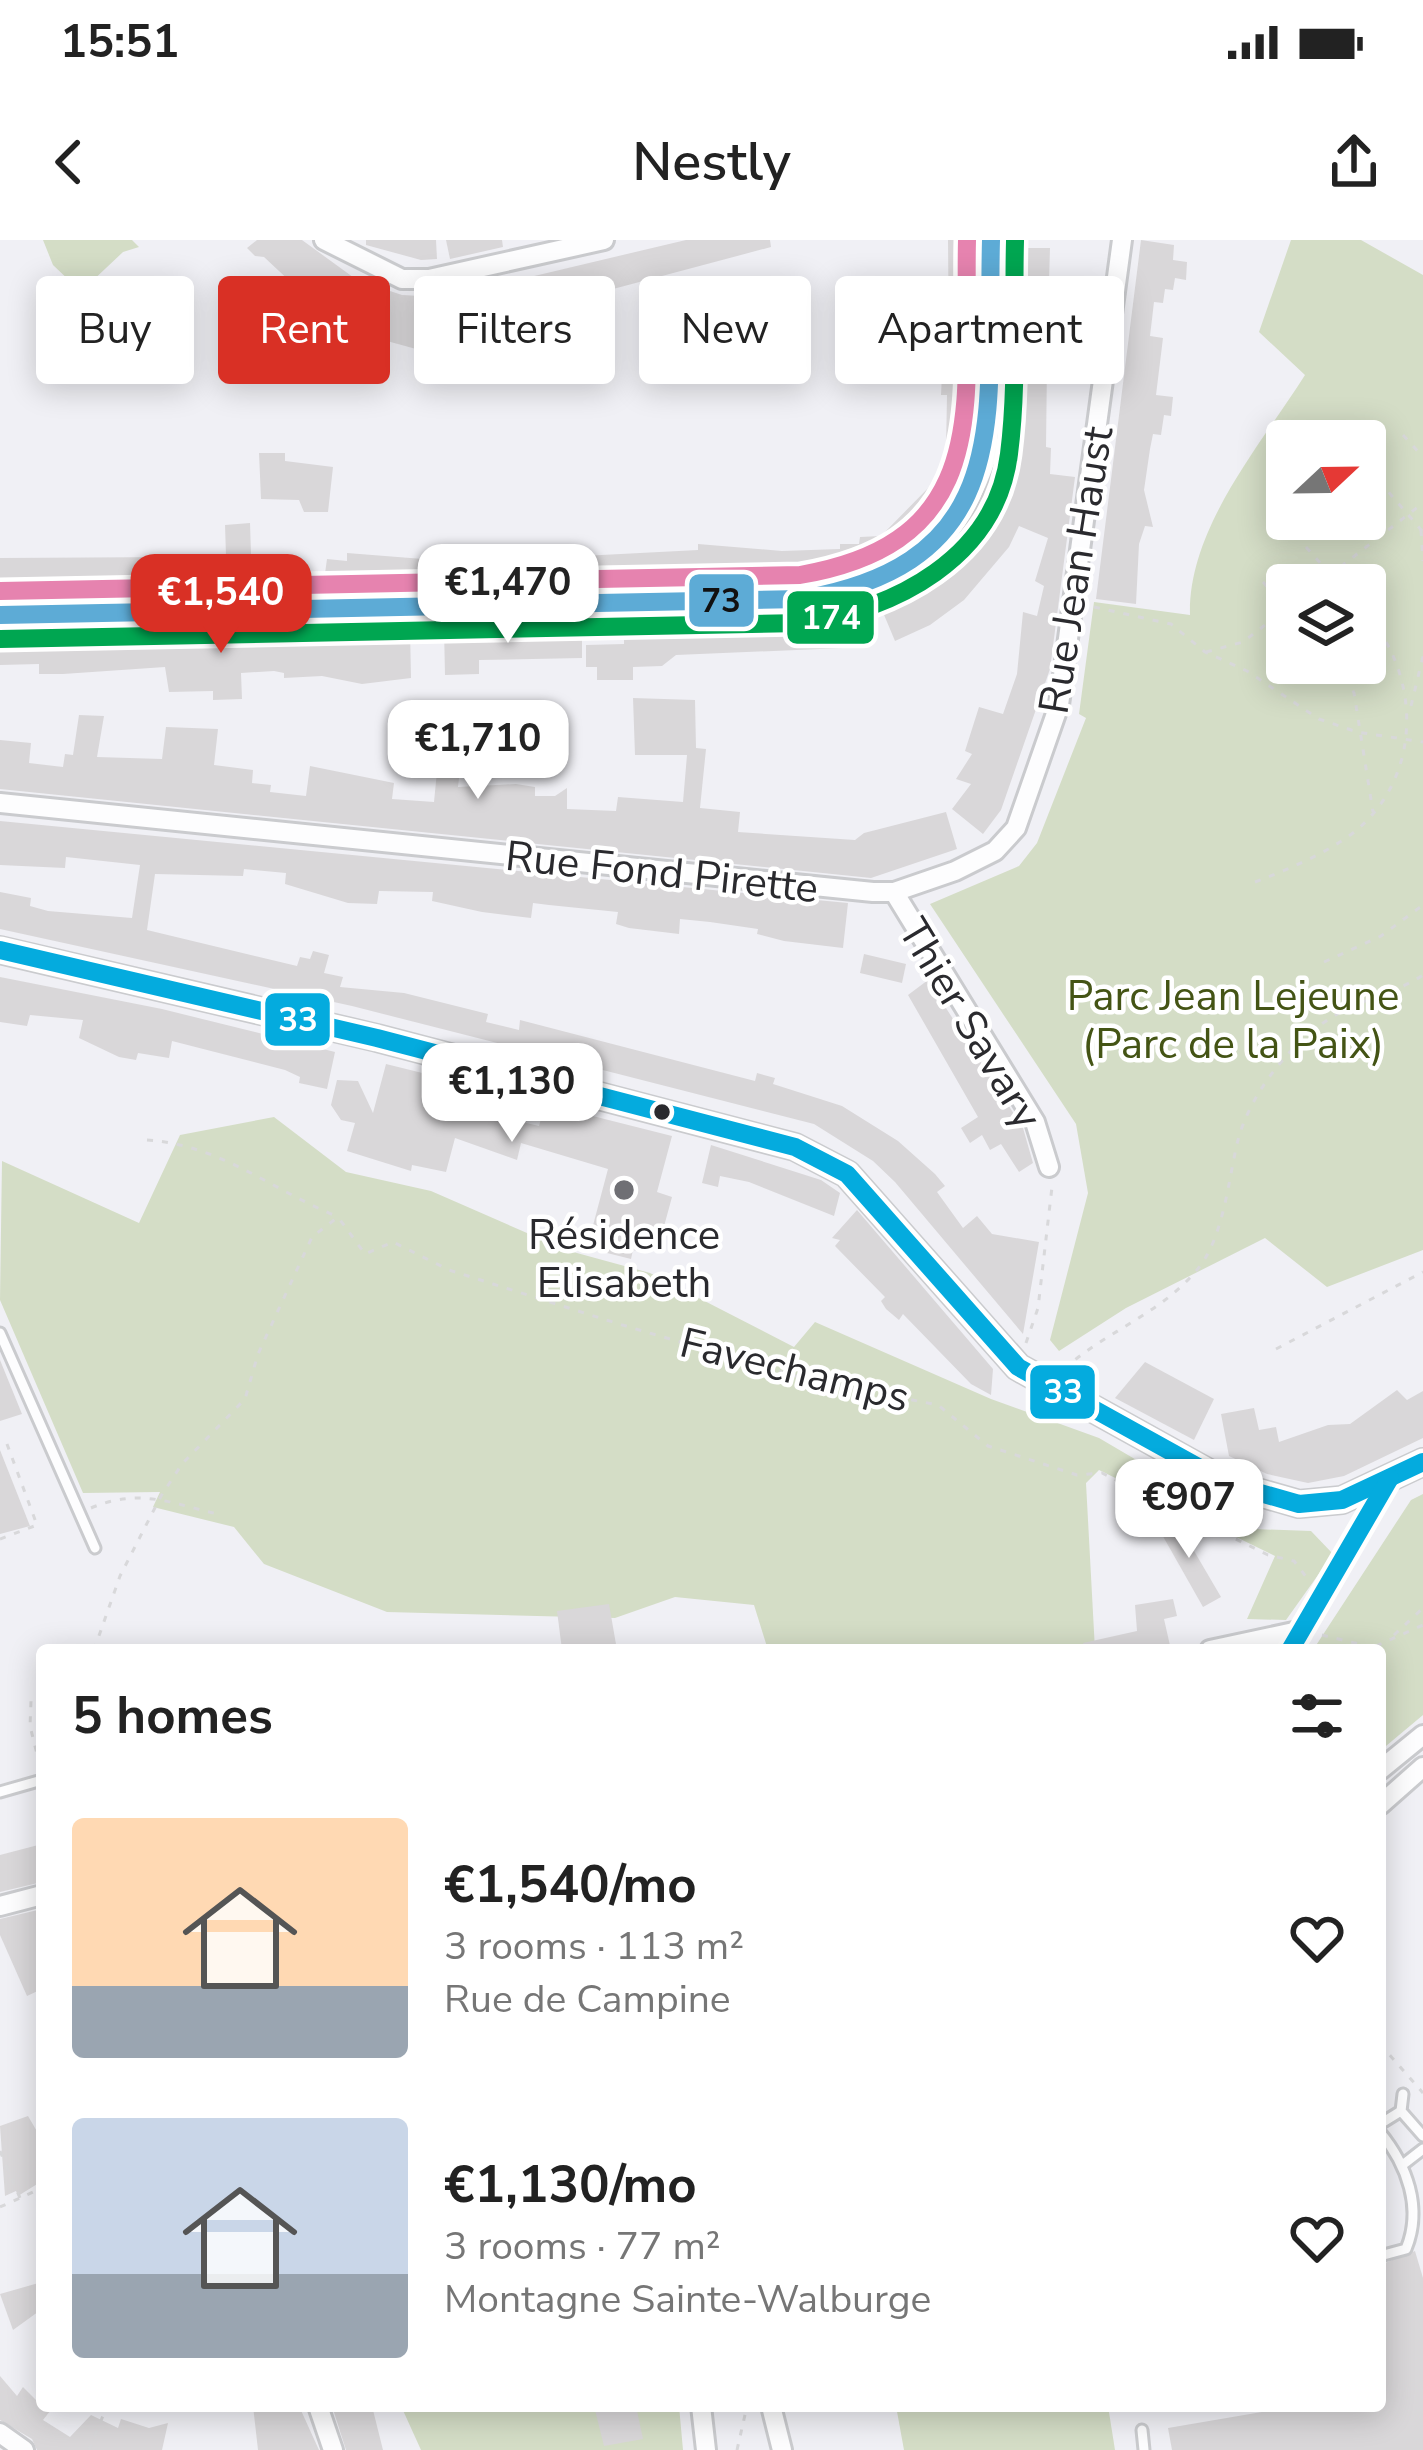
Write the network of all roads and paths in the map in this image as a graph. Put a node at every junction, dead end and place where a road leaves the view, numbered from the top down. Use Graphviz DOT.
graph roads {
  1 [pos="324,240"];
  2 [pos="604,240"];
  3 [pos="991,240"];
  4 [pos="1122,240"];
  5 [pos="1403,435"];
  6 [pos="1423,457"];
  7 [pos="1386,489"];
  8 [pos="1423,503"];
  9 [pos="1408,515"];
  10 [pos="1422,530"];
  11 [pos="1306,548"];
  12 [pos="1423,561"];
  13 [pos="1320,564"];
  14 [pos="1344,564"];
  15 [pos="1263,582"];
  16 [pos="1266,585"];
  17 [pos="1075,602"];
  18 [pos="0,614"];
  19 [pos="1266,625"];
  20 [pos="1386,642"];
  21 [pos="1205,652"];
  22 [pos="1423,656"];
  23 [pos="1352,684"];
  24 [pos="1411,708"];
  25 [pos="1361,733"];
  26 [pos="1409,740"];
  27 [pos="1423,742"];
  28 [pos="0,803"];
  29 [pos="1373,814"];
  30 [pos="1255,883"];
  31 [pos="894,892"];
  32 [pos="1423,905"];
  33 [pos="0,950"];
  34 [pos="1324,962"];
  35 [pos="1423,975"];
  36 [pos="147,1139"];
  37 [pos="1049,1168"];
  38 [pos="338,1217"];
  39 [pos="1423,1273"];
  40 [pos="0,1333"];
  41 [pos="1276,1349"];
  42 [pos="1018,1367"];
  43 [pos="1047,1386"];
  44 [pos="4,1436"];
  45 [pos="1423,1462"];
  46 [pos="1390,1478"];
  47 [pos="161,1496"];
  48 [pos="80,1513"];
  49 [pos="222,1515"];
  50 [pos="0,1539"];
  51 [pos="95,1548"];
  52 [pos="1310,1583"];
  53 [pos="1423,1608"];
  54 [pos="1423,1625"];
  55 [pos="1303,1630"];
  56 [pos="1393,1636"];
  57 [pos="96,1644"];
  58 [pos="1238,1644"];
  59 [pos="1294,1644"];
  60 [pos="1355,1644"];
  61 [pos="1381,1644"];
  62 [pos="36,1696"];
  63 [pos="1423,1735"];
  64 [pos="36,1752"];
  65 [pos="1386,1765"];
  66 [pos="1423,1767"];
  67 [pos="36,1780"];
  68 [pos="0,1792"];
  69 [pos="1386,1800"];
  70 [pos="36,1897"];
  71 [pos="0,1906"];
  72 [pos="1386,2051"];
  73 [pos="1423,2093"];
  74 [pos="1403,2094"];
  75 [pos="1401,2111"];
  76 [pos="1386,2123"];
  77 [pos="1386,2136"];
  78 [pos="1423,2136"];
  79 [pos="1423,2149"];
  80 [pos="0,2151"];
  81 [pos="1406,2163"];
  82 [pos="36,2191"];
  83 [pos="20,2198"];
  84 [pos="0,2207"];
  85 [pos="1386,2254"];
  86 [pos="105,2412"];
  87 [pos="320,2412"];
  88 [pos="702,2412"];
  89 [pos="746,2412"];
  90 [pos="772,2412"];
  91 [pos="1142,2430"];
  92 [pos="0,2433"];
  93 [pos="24,2450"];
  94 [pos="89,2450"];
  95 [pos="334,2450"];
  96 [pos="706,2450"];
  97 [pos="737,2450"];
  98 [pos="782,2450"];
  99 [pos="1144,2450"];
  1 -- 2 [label="street"];
  3 -- 18 [label="street"];
  4 -- 17 [label="street, Rue Jean Haust"];
  5 -- 6 [label="path"];
  7 -- 9 [label="path"];
  8 -- 9 [label="path"];
  9 -- 10 [label="path"];
  9 -- 14 [label="path"];
  10 -- 12 [label="path"];
  11 -- 13 [label="path"];
  15 -- 16 [label="path"];
  17 -- 21 [label="path"];
  17 -- 31 [label="street, Rue Jean Haust"];
  19 -- 21 [label="path"];
  20 -- 24 [label="path"];
  21 -- 25 [label="path"];
  22 -- 24 [label="path"];
  23 -- 25 [label="path"];
  24 -- 26 [label="path"];
  25 -- 26 [label="path"];
  25 -- 29 [label="path"];
  26 -- 27 [label="path"];
  26 -- 29 [label="path"];
  28 -- 31 [label="street, Rue Fond Pirette"];
  29 -- 30 [label="path"];
  31 -- 37 [label="street, Thier Savary"];
  32 -- 34 [label="path"];
  33 -- 42 [label="street"];
  35 -- 43 [label="path"];
  36 -- 38 [label="path, Favechamps"];
  37 -- 42 [label="path, Thier Savary"];
  38 -- 47 [label="path"];
  38 -- 52 [label="path, Favechamps"];
  39 -- 41 [label="path"];
  40 -- 48 [label="lane"];
  42 -- 43 [label="street"];
  43 -- 46 [label="street"];
  44 -- 50 [label="path"];
  45 -- 46 [label="street"];
  46 -- 55 [label="street"];
  47 -- 48 [label="path"];
  47 -- 49 [label="path"];
  47 -- 57 [label="path"];
  48 -- 51 [label="lane"];
  53 -- 56 [label="path"];
  54 -- 56 [label="path"];
  55 -- 58 [label="street"];
  55 -- 59 [label="street"];
  55 -- 60 [label="path"];
  56 -- 61 [label="path"];
  62 -- 64 [label="path"];
  63 -- 65 [label="street"];
  66 -- 69 [label="street"];
  67 -- 68 [label="lane"];
  70 -- 71 [label="street"];
  72 -- 73 [label="path"];
  74 -- 75 [label="lane"];
  75 -- 76 [label="lane"];
  75 -- 78 [label="lane"];
  77 -- 81 [label="lane"];
  79 -- 81 [label="lane"];
  80 -- 83 [label="path"];
  81 -- 85 [label="lane"];
  82 -- 83 [label="path"];
  83 -- 84 [label="path"];
  86 -- 94 [label="path"];
  87 -- 95 [label="street"];
  88 -- 96 [label="street"];
  89 -- 97 [label="path"];
  90 -- 98 [label="street"];
  91 -- 99 [label="lane"];
  92 -- 93 [label="street"];
}
